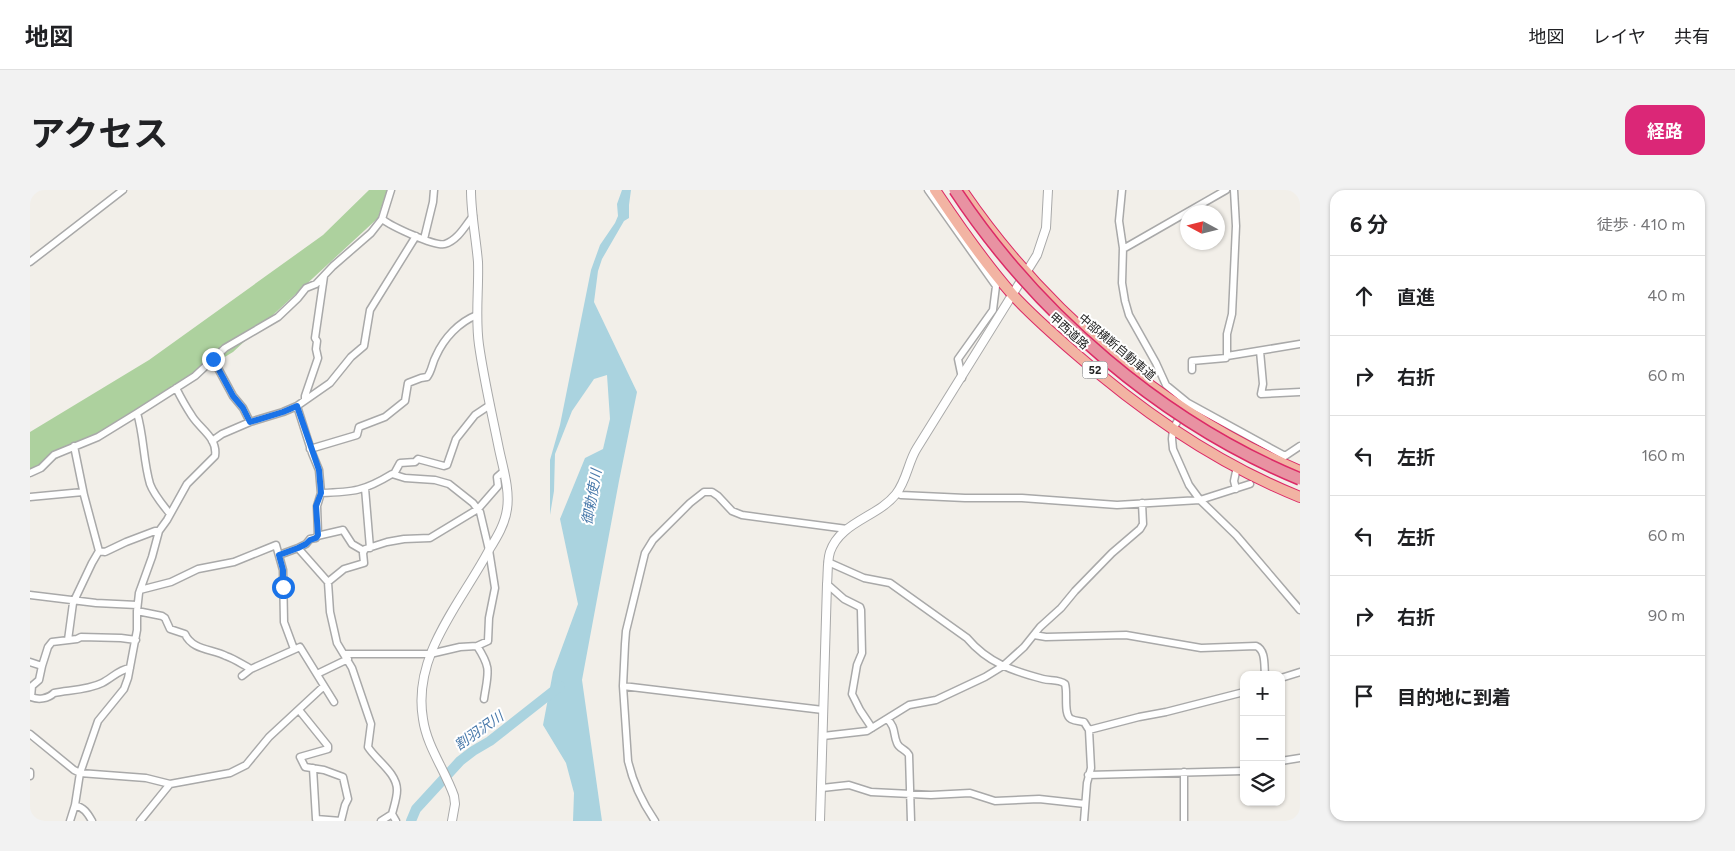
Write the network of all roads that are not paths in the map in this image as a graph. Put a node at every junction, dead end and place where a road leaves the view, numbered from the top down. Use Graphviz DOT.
graph roads {
  1 [pos="123,190"];
  2 [pos="391,190"];
  3 [pos="434,190"];
  4 [pos="471,190"];
  5 [pos="928,190"];
  6 [pos="935,190"];
  7 [pos="955,190"];
  8 [pos="962,190"];
  9 [pos="1048,190"];
  10 [pos="1122,190"];
  11 [pos="1226,190"];
  12 [pos="1234,190"];
  13 [pos="473,216"];
  14 [pos="382,219"];
  15 [pos="416,236"];
  16 [pos="424,239"];
  17 [pos="1123,249"];
  18 [pos="30,262"];
  19 [pos="1026,272"];
  20 [pos="324,276"];
  21 [pos="1012,294"];
  22 [pos="477,315"];
  23 [pos="1300,344"];
  24 [pos="1260,350"];
  25 [pos="1227,356"];
  26 [pos="213,359"];
  27 [pos="1192,370"];
  28 [pos="962,378"];
  29 [pos="176,388"];
  30 [pos="1300,392"];
  31 [pos="305,400"];
  32 [pos="490,405"];
  33 [pos="297,406"];
  34 [pos="1186,406"];
  35 [pos="138,413"];
  36 [pos="250,422"];
  37 [pos="1173,429"];
  38 [pos="212,441"];
  39 [pos="74,446"];
  40 [pos="1300,446"];
  41 [pos="310,449"];
  42 [pos="1237,467"];
  43 [pos="504,471"];
  44 [pos="1300,471"];
  45 [pos="30,473"];
  46 [pos="394,474"];
  47 [pos="1300,479"];
  48 [pos="1250,484"];
  49 [pos="365,488"];
  50 [pos="1236,489"];
  51 [pos="83,492"];
  52 [pos="321,493"];
  53 [pos="897,494"];
  54 [pos="30,497"];
  55 [pos="1300,497"];
  56 [pos="1200,500"];
  57 [pos="1142,503"];
  58 [pos="478,509"];
  59 [pos="170,514"];
  60 [pos="847,529"];
  61 [pos="159,531"];
  62 [pos="317,536"];
  63 [pos="298,548"];
  64 [pos="367,550"];
  65 [pos="489,550"];
  66 [pos="99,551"];
  67 [pos="279,555"];
  68 [pos="828,562"];
  69 [pos="328,582"];
  70 [pos="828,584"];
  71 [pos="140,590"];
  72 [pos="30,595"];
  73 [pos="75,600"];
  74 [pos="137,608"];
  75 [pos="1300,610"];
  76 [pos="1034,635"];
  77 [pos="68,640"];
  78 [pos="136,640"];
  79 [pos="477,646"];
  80 [pos="294,649"];
  81 [pos="430,654"];
  82 [pos="346,656"];
  83 [pos="30,662"];
  84 [pos="42,666"];
  85 [pos="1002,666"];
  86 [pos="130,668"];
  87 [pos="251,669"];
  88 [pos="1264,671"];
  89 [pos="1300,672"];
  90 [pos="317,674"];
  91 [pos="242,676"];
  92 [pos="1285,677"];
  93 [pos="324,686"];
  94 [pos="623,686"];
  95 [pos="1240,693"];
  96 [pos="484,698"];
  97 [pos="334,702"];
  98 [pos="299,710"];
  99 [pos="823,710"];
  100 [pos="887,720"];
  101 [pos="872,728"];
  102 [pos="1089,730"];
  103 [pos="30,735"];
  104 [pos="823,736"];
  105 [pos="1300,758"];
  106 [pos="1285,760"];
  107 [pos="313,768"];
  108 [pos="1240,771"];
  109 [pos="30,772"];
  110 [pos="1184,772"];
  111 [pos="80,773"];
  112 [pos="1088,775"];
  113 [pos="30,776"];
  114 [pos="170,784"];
  115 [pos="822,788"];
  116 [pos="912,794"];
  117 [pos="1085,804"];
  118 [pos="75,805"];
  119 [pos="392,814"];
  120 [pos="70,821"];
  121 [pos="92,821"];
  122 [pos="140,821"];
  123 [pos="341,821"];
  124 [pos="381,821"];
  125 [pos="396,821"];
  126 [pos="452,821"];
  127 [pos="655,821"];
  128 [pos="820,821"];
  129 [pos="912,821"];
  130 [pos="1084,821"];
  131 [pos="1184,821"];
  1 -- 18 [label="street"];
  2 -- 14 [label="street"];
  3 -- 16 [label="street"];
  4 -- 13 [label="street"];
  5 -- 28 [label="street"];
  6 -- 21 [label="highway, 甲西道路 / 52"];
  7 -- 47 [label="highway, 中部横断自動車道, bridge"];
  8 -- 19 [label="highway, 甲西道路 / 52"];
  9 -- 19 [label="street"];
  10 -- 17 [label="street"];
  11 -- 17 [label="street"];
  12 -- 25 [label="street"];
  13 -- 16 [label="street"];
  13 -- 22 [label="street"];
  14 -- 15 [label="street"];
  14 -- 20 [label="street"];
  15 -- 16 [label="street"];
  15 -- 31 [label="street"];
  17 -- 34 [label="street"];
  19 -- 21 [label="street"];
  19 -- 34 [label="highway, 甲西道路 / 52"];
  20 -- 26 [label="street"];
  20 -- 31 [label="street"];
  21 -- 28 [label="street"];
  21 -- 37 [label="highway, 甲西道路 / 52"];
  22 -- 32 [label="street"];
  22 -- 41 [label="street"];
  23 -- 24 [label="street"];
  24 -- 25 [label="street"];
  24 -- 30 [label="street"];
  25 -- 27 [label="street"];
  26 -- 29 [label="street"];
  26 -- 36 [label="street"];
  28 -- 53 [label="street"];
  29 -- 35 [label="street"];
  29 -- 38 [label="street"];
  31 -- 33 [label="street"];
  32 -- 43 [label="street"];
  32 -- 46 [label="street"];
  33 -- 36 [label="street"];
  33 -- 41 [label="street"];
  34 -- 37 [label="street"];
  34 -- 40 [label="street"];
  34 -- 44 [label="highway, 甲西道路 / 52"];
  35 -- 39 [label="street"];
  35 -- 59 [label="street"];
  36 -- 38 [label="street"];
  37 -- 42 [label="highway, 甲西道路 / 52"];
  37 -- 56 [label="street"];
  38 -- 59 [label="street"];
  39 -- 45 [label="street"];
  39 -- 51 [label="street"];
  41 -- 52 [label="street"];
  42 -- 50 [label="street"];
  42 -- 55 [label="highway, 甲西道路 / 52"];
  43 -- 58 [label="street"];
  43 -- 65 [label="street"];
  46 -- 49 [label="street"];
  46 -- 58 [label="street"];
  48 -- 50 [label="street"];
  49 -- 52 [label="street"];
  49 -- 64 [label="street"];
  50 -- 56 [label="street"];
  51 -- 54 [label="street"];
  51 -- 66 [label="street"];
  52 -- 62 [label="street"];
  53 -- 57 [label="street"];
  53 -- 60 [label="street"];
  56 -- 57 [label="street"];
  56 -- 75 [label="street"];
  57 -- 76 [label="street"];
  58 -- 64 [label="street"];
  58 -- 65 [label="street"];
  59 -- 61 [label="street"];
  60 -- 68 [label="street"];
  60 -- 94 [label="street"];
  61 -- 66 [label="street"];
  61 -- 71 [label="street"];
  62 -- 63 [label="street"];
  62 -- 64 [label="street"];
  63 -- 67 [label="street"];
  63 -- 69 [label="street"];
  64 -- 69 [label="street"];
  65 -- 79 [label="street"];
  65 -- 81 [label="street"];
  66 -- 73 [label="street"];
  67 -- 71 [label="street"];
  67 -- 80 [label="street"];
  68 -- 70 [label="street"];
  68 -- 85 [label="street"];
  69 -- 82 [label="street"];
  70 -- 99 [label="street"];
  70 -- 101 [label="street"];
  71 -- 74 [label="street"];
  72 -- 73 [label="street"];
  73 -- 74 [label="street"];
  73 -- 77 [label="street"];
  74 -- 78 [label="street"];
  74 -- 87 [label="street"];
  76 -- 85 [label="street"];
  76 -- 88 [label="street"];
  77 -- 78 [label="street"];
  77 -- 84 [label="street"];
  78 -- 86 [label="street"];
  79 -- 81 [label="street"];
  79 -- 96 [label="street"];
  80 -- 87 [label="street"];
  80 -- 90 [label="street"];
  81 -- 82 [label="street"];
  81 -- 126 [label="street"];
  82 -- 90 [label="street"];
  82 -- 119 [label="street"];
  83 -- 84 [label="street"];
  84 -- 86 [label="street"];
  85 -- 100 [label="street"];
  85 -- 102 [label="street"];
  86 -- 111 [label="street"];
  87 -- 91 [label="street"];
  89 -- 92 [label="street"];
  90 -- 93 [label="street"];
  93 -- 97 [label="street"];
  93 -- 98 [label="street"];
  94 -- 99 [label="street"];
  94 -- 127 [label="street"];
  95 -- 102 [label="street"];
  98 -- 107 [label="street"];
  98 -- 114 [label="street"];
  99 -- 104 [label="street"];
  100 -- 101 [label="street"];
  100 -- 116 [label="street"];
  101 -- 104 [label="street"];
  102 -- 112 [label="street"];
  103 -- 111 [label="street"];
  104 -- 115 [label="street"];
  105 -- 106 [label="street"];
  107 -- 123 [label="street"];
  107 -- 123 [label="street"];
  108 -- 110 [label="street"];
  109 -- 113 [label="street"];
  110 -- 112 [label="street"];
  110 -- 131 [label="street"];
  111 -- 114 [label="street"];
  111 -- 118 [label="street"];
  112 -- 117 [label="street"];
  114 -- 122 [label="street"];
  115 -- 116 [label="street"];
  115 -- 128 [label="street"];
  116 -- 117 [label="street"];
  116 -- 129 [label="street"];
  117 -- 130 [label="street"];
  118 -- 120 [label="street"];
  118 -- 121 [label="street"];
  119 -- 124 [label="street"];
  119 -- 125 [label="street"];
}
